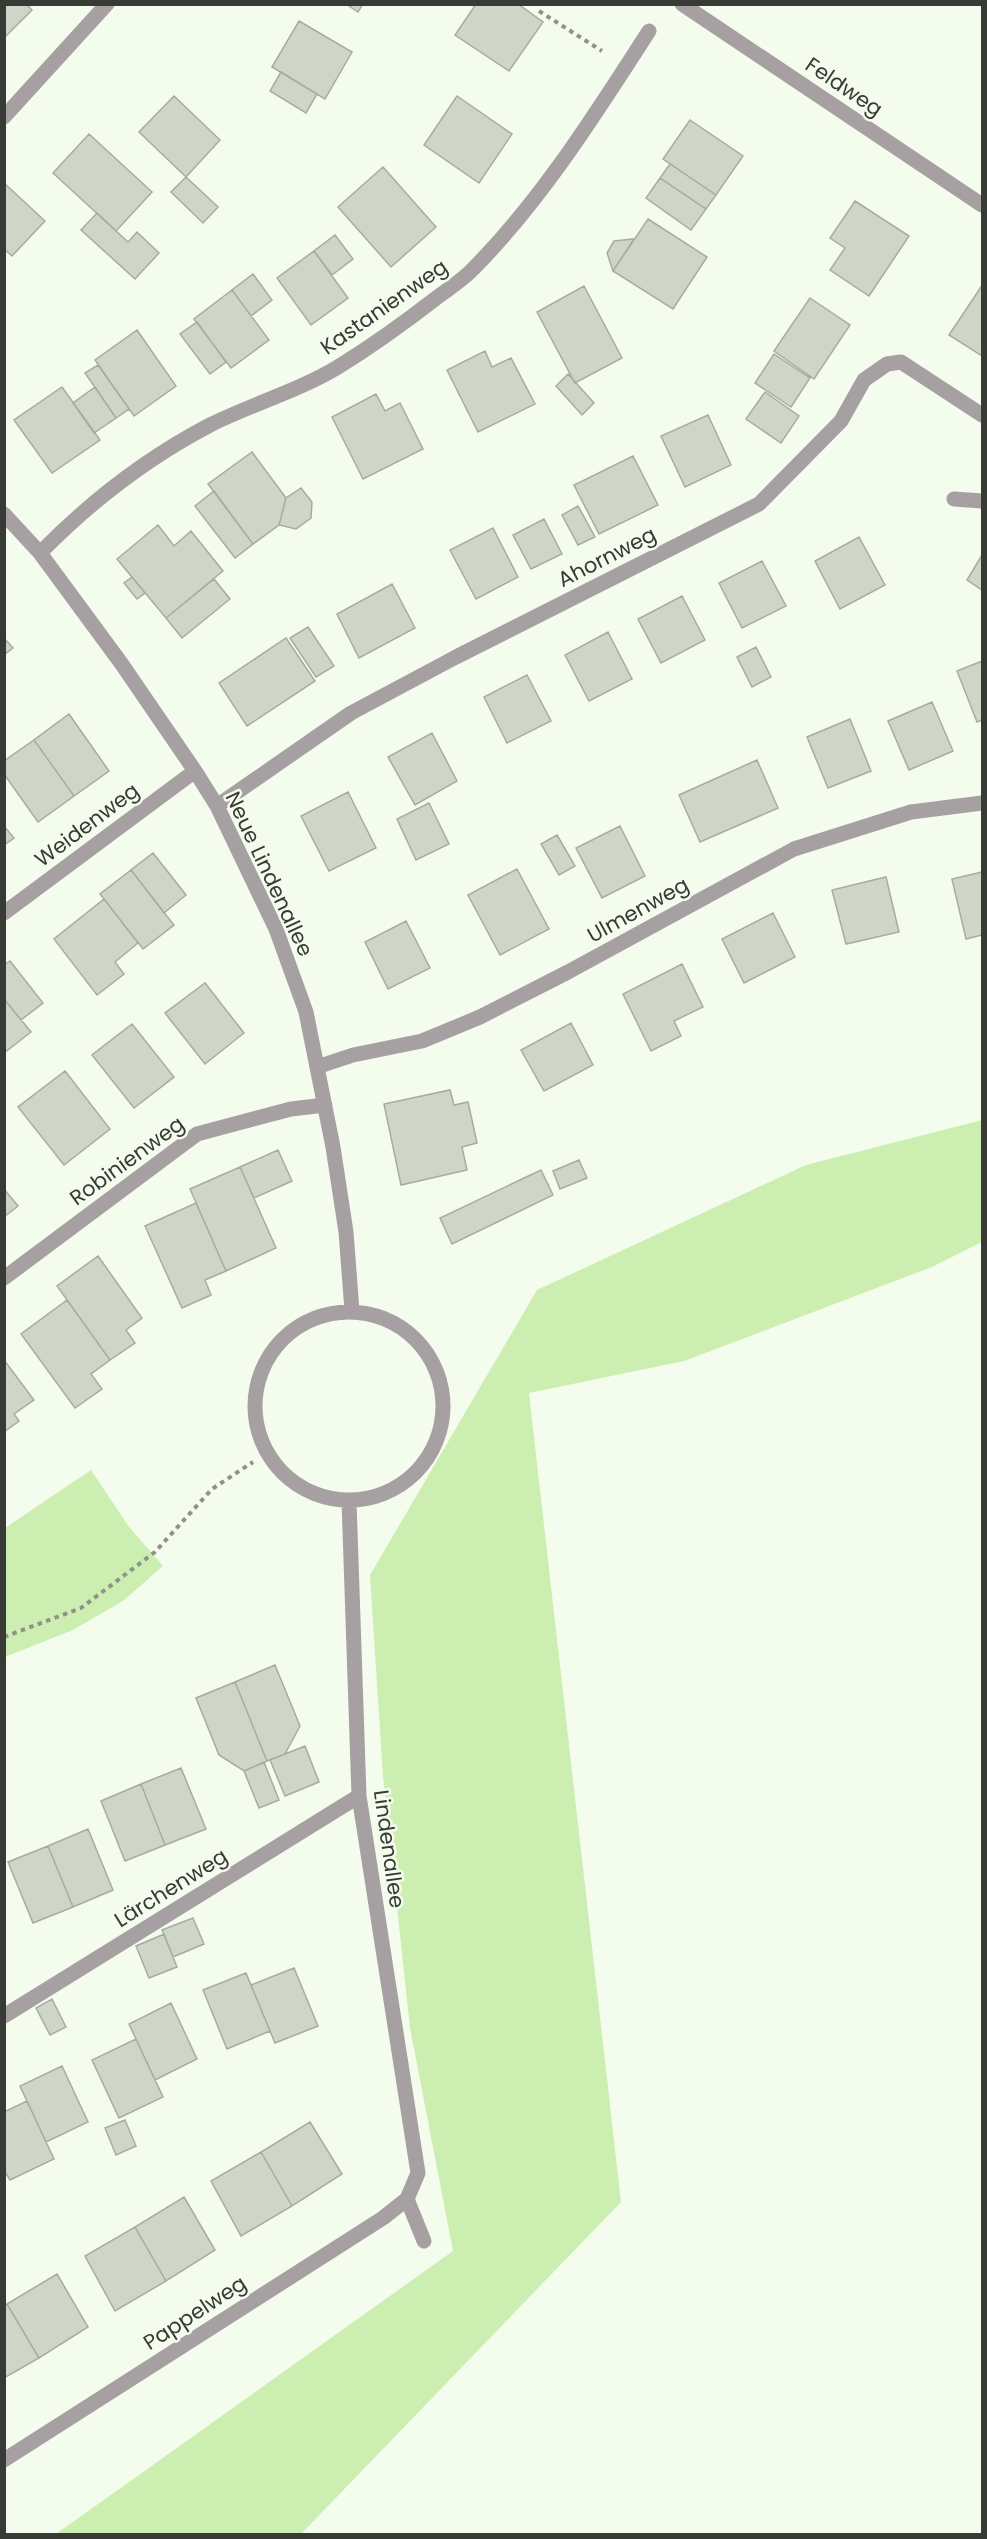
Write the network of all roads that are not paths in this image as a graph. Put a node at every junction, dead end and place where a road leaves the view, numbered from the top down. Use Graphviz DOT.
graph roads {
  1 [pos="106,4"];
  2 [pos="682,4"];
  3 [pos="649,31"];
  4 [pos="4,117"];
  5 [pos="982,205"];
  6 [pos="982,415"];
  7 [pos="954,499"];
  8 [pos="982,501"];
  9 [pos="4,514"];
  10 [pos="40,553"];
  11 [pos="195,771"];
  12 [pos="982,803"];
  13 [pos="217,806"];
  14 [pos="4,913"];
  15 [pos="317,1066"];
  16 [pos="325,1106"];
  17 [pos="4,1278"];
  18 [pos="352,1311"];
  19 [pos="349,1501"];
  20 [pos="359,1796"];
  21 [pos="4,2016"];
  22 [pos="407,2199"];
  23 [pos="424,2241"];
  24 [pos="4,2460"];
  1 -- 4 [label="street"];
  2 -- 5 [label="street, Feldweg"];
  3 -- 10 [label="street, Kastanienweg"];
  6 -- 13 [label="street, Ahornweg"];
  7 -- 8 [label="street"];
  9 -- 10 [label="street, Neue Lindenallee"];
  10 -- 11 [label="street, Neue Lindenallee"];
  11 -- 13 [label="street, Neue Lindenallee"];
  11 -- 14 [label="street, Weidenweg"];
  12 -- 15 [label="street, Ulmenweg"];
  13 -- 15 [label="street, Neue Lindenallee"];
  15 -- 16 [label="street, Neue Lindenallee"];
  16 -- 17 [label="street, Robinienweg"];
  16 -- 18 [label="street, Neue Lindenallee"];
  18 -- 19 [label="street"];
  18 -- 19 [label="street"];
  19 -- 20 [label="street, Lindenallee"];
  20 -- 21 [label="street, Lärchenweg"];
  20 -- 22 [label="street, Lindenallee"];
  22 -- 23 [label="street"];
  22 -- 24 [label="street, Pappelweg"];
}
